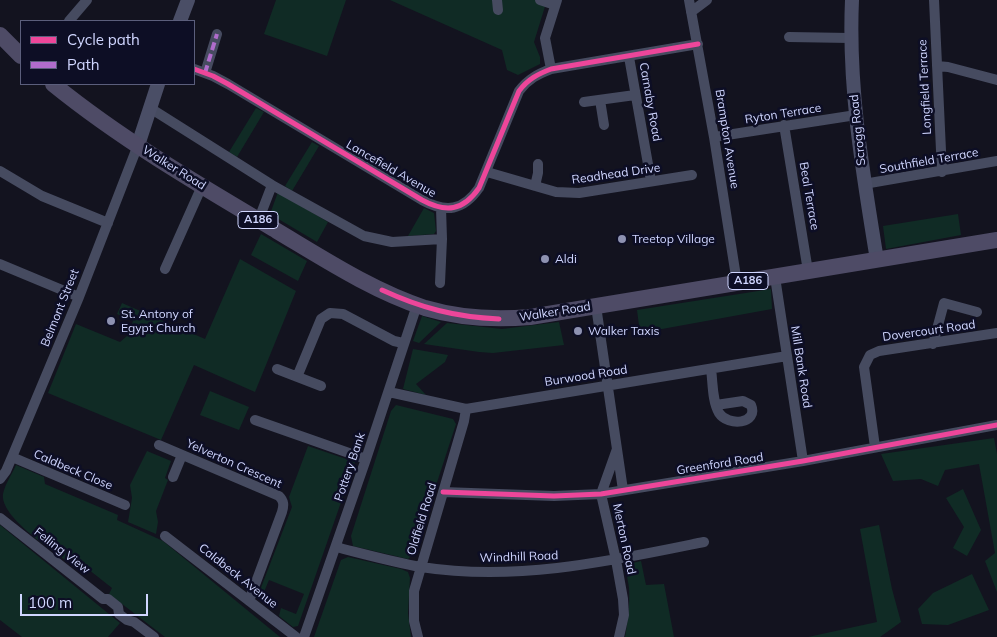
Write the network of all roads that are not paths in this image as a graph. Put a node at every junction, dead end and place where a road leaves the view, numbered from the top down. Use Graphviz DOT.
graph roads {
  1 [pos="87,0"];
  2 [pos="188,0"];
  3 [pos="540,0"];
  4 [pos="689,0"];
  5 [pos="706,0"];
  6 [pos="852,0"];
  7 [pos="934,0"];
  8 [pos="556,3"];
  9 [pos="691,12"];
  10 [pos="70,20"];
  11 [pos="180,20"];
  12 [pos="217,34"];
  13 [pos="0,36"];
  14 [pos="789,36"];
  15 [pos="850,38"];
  16 [pos="698,44"];
  17 [pos="20,55"];
  18 [pos="629,57"];
  19 [pos="937,66"];
  20 [pos="195,69"];
  21 [pos="551,69"];
  22 [pos="205,73"];
  23 [pos="997,80"];
  24 [pos="54,85"];
  25 [pos="158,85"];
  26 [pos="635,95"];
  27 [pos="600,100"];
  28 [pos="584,102"];
  29 [pos="150,108"];
  30 [pos="856,115"];
  31 [pos="604,125"];
  32 [pos="784,125"];
  33 [pos="714,137"];
  34 [pos="138,145"];
  35 [pos="997,162"];
  36 [pos="538,164"];
  37 [pos="0,171"];
  38 [pos="487,172"];
  39 [pos="942,172"];
  40 [pos="692,175"];
  41 [pos="651,181"];
  42 [pos="864,184"];
  43 [pos="272,185"];
  44 [pos="202,186"];
  45 [pos="534,186"];
  46 [pos="440,208"];
  47 [pos="262,211"];
  48 [pos="108,223"];
  49 [pos="442,239"];
  50 [pos="997,240"];
  51 [pos="877,260"];
  52 [pos="0,264"];
  53 [pos="166,269"];
  54 [pos="808,271"];
  55 [pos="775,277"];
  56 [pos="440,283"];
  57 [pos="737,283"];
  58 [pos="79,297"];
  59 [pos="416,305"];
  60 [pos="596,306"];
  61 [pos="977,312"];
  62 [pos="997,333"];
  63 [pos="404,343"];
  64 [pos="933,344"];
  65 [pos="787,356"];
  66 [pos="277,369"];
  67 [pos="711,369"];
  68 [pos="297,377"];
  69 [pos="608,384"];
  70 [pos="321,386"];
  71 [pos="389,392"];
  72 [pos="716,405"];
  73 [pos="466,409"];
  74 [pos="255,420"];
  75 [pos="997,425"];
  76 [pos="159,445"];
  77 [pos="875,447"];
  78 [pos="618,449"];
  79 [pos="182,455"];
  80 [pos="12,458"];
  81 [pos="366,459"];
  82 [pos="803,461"];
  83 [pos="173,477"];
  84 [pos="0,479"];
  85 [pos="623,490"];
  86 [pos="443,492"];
  87 [pos="601,494"];
  88 [pos="125,505"];
  89 [pos="0,518"];
  90 [pos="165,536"];
  91 [pos="704,542"];
  92 [pos="336,547"];
  93 [pos="616,560"];
  94 [pos="420,567"];
  95 [pos="249,601"];
  96 [pos="154,637"];
  97 [pos="296,637"];
  98 [pos="304,637"];
  99 [pos="418,637"];
  100 [pos="619,637"];
  1 -- 10 [label="street"];
  2 -- 11 [label="street"];
  3 -- 8 [label="street"];
  4 -- 9 [label="street, Brampton Avenue"];
  5 -- 9 [label="street"];
  6 -- 15 [label="street, Scrogg Road"];
  7 -- 19 [label="street, Longfield Terrace"];
  8 -- 21 [label="street"];
  9 -- 16 [label="street, Brampton Avenue"];
  12 -- 22 [label="street"];
  13 -- 17 [label="main road"];
  14 -- 15 [label="street"];
  15 -- 30 [label="street, Scrogg Road"];
  16 -- 18 [label="street, Lancefield Avenue"];
  16 -- 33 [label="street, Brampton Avenue"];
  18 -- 21 [label="street, Lancefield Avenue"];
  18 -- 26 [label="street, Carnaby Road"];
  19 -- 23 [label="street"];
  19 -- 39 [label="street, Longfield Terrace"];
  20 -- 22 [label="street, Lancefield Avenue"];
  21 -- 38 [label="street, Lancefield Avenue"];
  22 -- 46 [label="street, Lancefield Avenue"];
  24 -- 34 [label="main road, Walker Road / A186"];
  25 -- 29 [label="street"];
  26 -- 27 [label="street"];
  26 -- 41 [label="street, Carnaby Road"];
  27 -- 28 [label="street"];
  27 -- 31 [label="street"];
  29 -- 34 [label="street"];
  29 -- 43 [label="street"];
  30 -- 32 [label="street, Ryton Terrace"];
  30 -- 42 [label="street, Scrogg Road"];
  32 -- 33 [label="street, Ryton Terrace"];
  32 -- 54 [label="street, Beal Terrace"];
  33 -- 57 [label="street, Brampton Avenue"];
  34 -- 44 [label="main road, Walker Road / A186"];
  34 -- 48 [label="street, Belmont Street"];
  35 -- 39 [label="street, Southfield Terrace"];
  36 -- 45 [label="street"];
  37 -- 48 [label="street"];
  38 -- 45 [label="street, Readhead Drive"];
  38 -- 46 [label="street, Lancefield Avenue"];
  39 -- 42 [label="street, Southfield Terrace"];
  40 -- 41 [label="street, Readhead Drive"];
  41 -- 45 [label="street, Readhead Drive"];
  42 -- 51 [label="street, Scrogg Road"];
  43 -- 47 [label="street"];
  43 -- 49 [label="street"];
  44 -- 53 [label="street"];
  44 -- 59 [label="main road, Walker Road / A186"];
  46 -- 49 [label="street"];
  48 -- 58 [label="street, Belmont Street"];
  49 -- 56 [label="street"];
  50 -- 51 [label="main road, Walker Road / A186"];
  51 -- 54 [label="main road, Walker Road / A186"];
  52 -- 58 [label="street"];
  54 -- 55 [label="main road, Walker Road / A186"];
  55 -- 57 [label="main road, Walker Road / A186"];
  55 -- 65 [label="street, Mill Bank Road"];
  57 -- 60 [label="main road, Walker Road / A186"];
  58 -- 80 [label="street, Belmont Street"];
  59 -- 60 [label="main road, Walker Road / A186"];
  59 -- 63 [label="street, Pottery Bank"];
  60 -- 69 [label="street, Merton Road"];
  61 -- 64 [label="street"];
  62 -- 64 [label="street, Dovercourt Road"];
  63 -- 68 [label="street"];
  63 -- 71 [label="street, Pottery Bank"];
  64 -- 77 [label="street, Dovercourt Road"];
  65 -- 67 [label="street, Burwood Road"];
  65 -- 82 [label="street, Mill Bank Road"];
  66 -- 68 [label="street"];
  67 -- 69 [label="street, Burwood Road"];
  67 -- 72 [label="street"];
  68 -- 70 [label="street"];
  69 -- 73 [label="street, Burwood Road"];
  69 -- 78 [label="street, Merton Road"];
  71 -- 73 [label="street, Burwood Road"];
  71 -- 81 [label="street, Pottery Bank"];
  73 -- 86 [label="street, Oldfield Road"];
  74 -- 81 [label="street"];
  75 -- 77 [label="street, Greenford Road"];
  76 -- 79 [label="street, Yelverton Crescent"];
  77 -- 82 [label="street, Greenford Road"];
  78 -- 85 [label="street, Merton Road"];
  78 -- 87 [label="street, Merton Road"];
  79 -- 83 [label="street"];
  79 -- 95 [label="street, Yelverton Crescent"];
  80 -- 84 [label="street, Belmont Street"];
  80 -- 88 [label="street, Caldbeck Close"];
  81 -- 92 [label="street, Pottery Bank"];
  82 -- 85 [label="street, Greenford Road"];
  85 -- 87 [label="street, Greenford Road"];
  86 -- 87 [label="street, Greenford Road"];
  86 -- 94 [label="street, Oldfield Road"];
  87 -- 93 [label="street, Merton Road"];
  89 -- 96 [label="street, Felling View"];
  90 -- 95 [label="street, Caldbeck Avenue"];
  91 -- 93 [label="street, Windhill Road"];
  92 -- 94 [label="street, Windhill Road"];
  92 -- 98 [label="street, Pottery Bank"];
  93 -- 94 [label="street, Windhill Road"];
  93 -- 100 [label="street, Merton Road"];
  94 -- 99 [label="street, Oldfield Road"];
  95 -- 97 [label="street, Caldbeck Avenue"];
}
